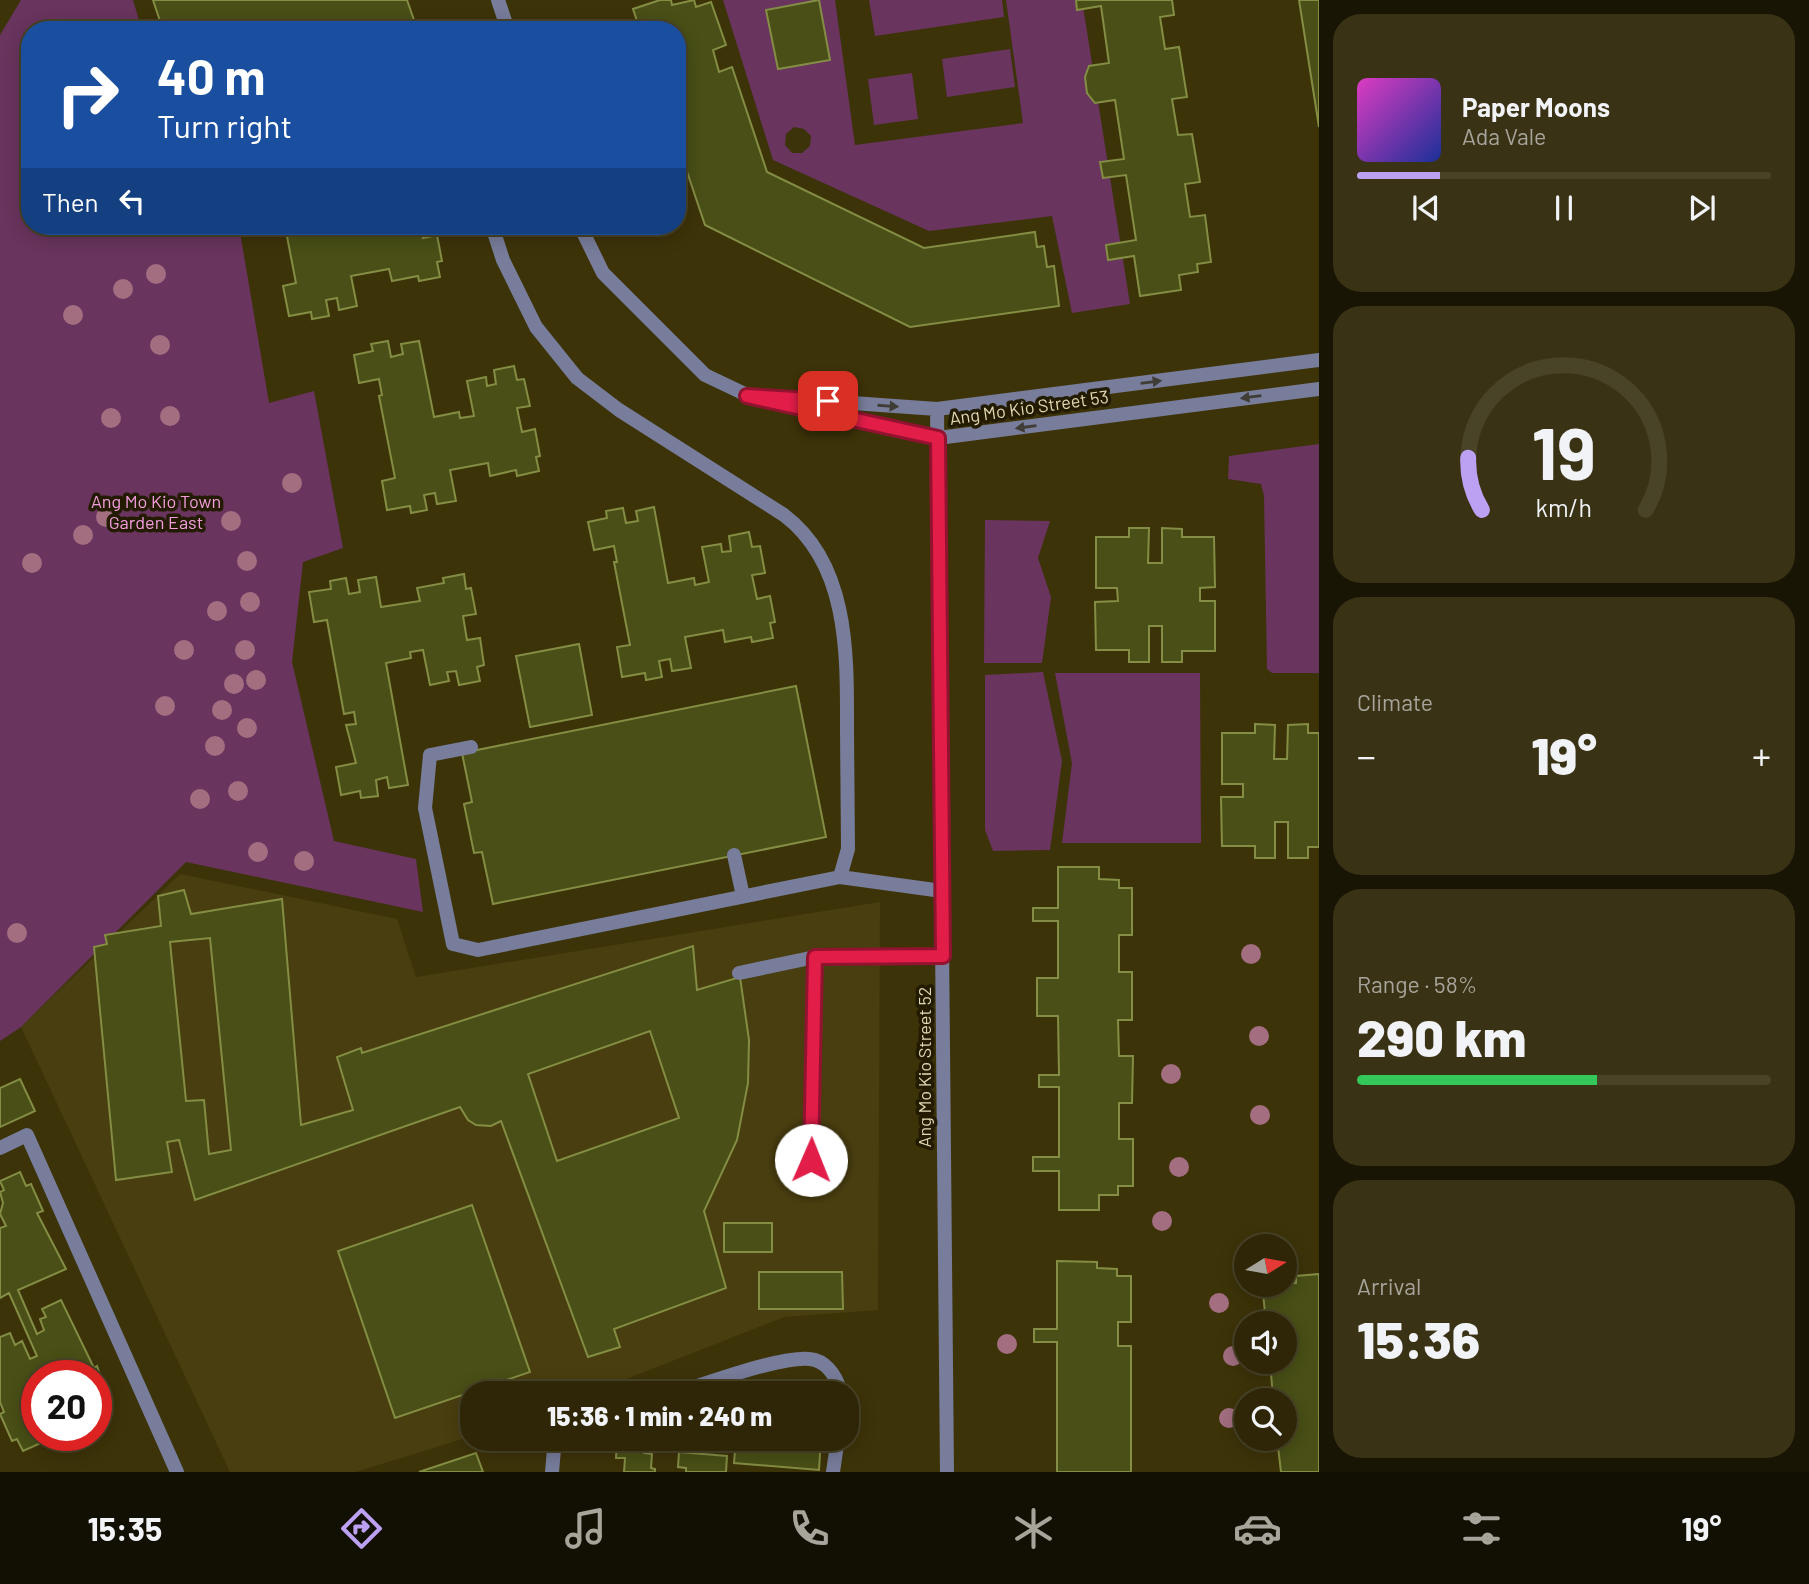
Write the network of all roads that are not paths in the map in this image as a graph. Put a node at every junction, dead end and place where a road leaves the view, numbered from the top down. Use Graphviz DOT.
graph roads {
  1 [pos="498,0"];
  2 [pos="505,21"];
  3 [pos="495,235"];
  4 [pos="584,235"];
  5 [pos="1319,360"];
  6 [pos="1319,388"];
  7 [pos="747,396"];
  8 [pos="937,409"];
  9 [pos="938,438"];
  10 [pos="471,747"];
  11 [pos="734,855"];
  12 [pos="840,877"];
  13 [pos="942,891"];
  14 [pos="743,896"];
  15 [pos="943,956"];
  16 [pos="815,957"];
  17 [pos="739,973"];
  18 [pos="0,1148"];
  19 [pos="811,1160"];
  20 [pos="717,1381"];
  21 [pos="838,1381"];
  22 [pos="554,1451"];
  23 [pos="836,1451"];
  24 [pos="177,1472"];
  25 [pos="552,1472"];
  26 [pos="833,1472"];
  27 [pos="947,1472"];
  1 -- 2 [label="street"];
  3 -- 12 [label="street"];
  4 -- 7 [label="street, Ang Mo Kio Street 53"];
  8 -- 5 [label="street, Ang Mo Kio Street 53, one-way"];
  6 -- 9 [label="street, Ang Mo Kio Street 53, one-way"];
  7 -- 8 [label="street, Ang Mo Kio Street 53, one-way"];
  7 -- 9 [label="street, Ang Mo Kio Street 53"];
  8 -- 9 [label="street, Ang Mo Kio Street 52"];
  9 -- 13 [label="street, Ang Mo Kio Street 52"];
  10 -- 14 [label="street"];
  11 -- 14 [label="street"];
  12 -- 13 [label="street"];
  12 -- 14 [label="street"];
  13 -- 15 [label="street, Ang Mo Kio Street 52"];
  15 -- 16 [label="street"];
  15 -- 27 [label="street, Ang Mo Kio Street 52"];
  16 -- 17 [label="street"];
  16 -- 19 [label="street"];
  18 -- 24 [label="street"];
  20 -- 21 [label="street"];
  22 -- 25 [label="street"];
  23 -- 26 [label="street"];
}
